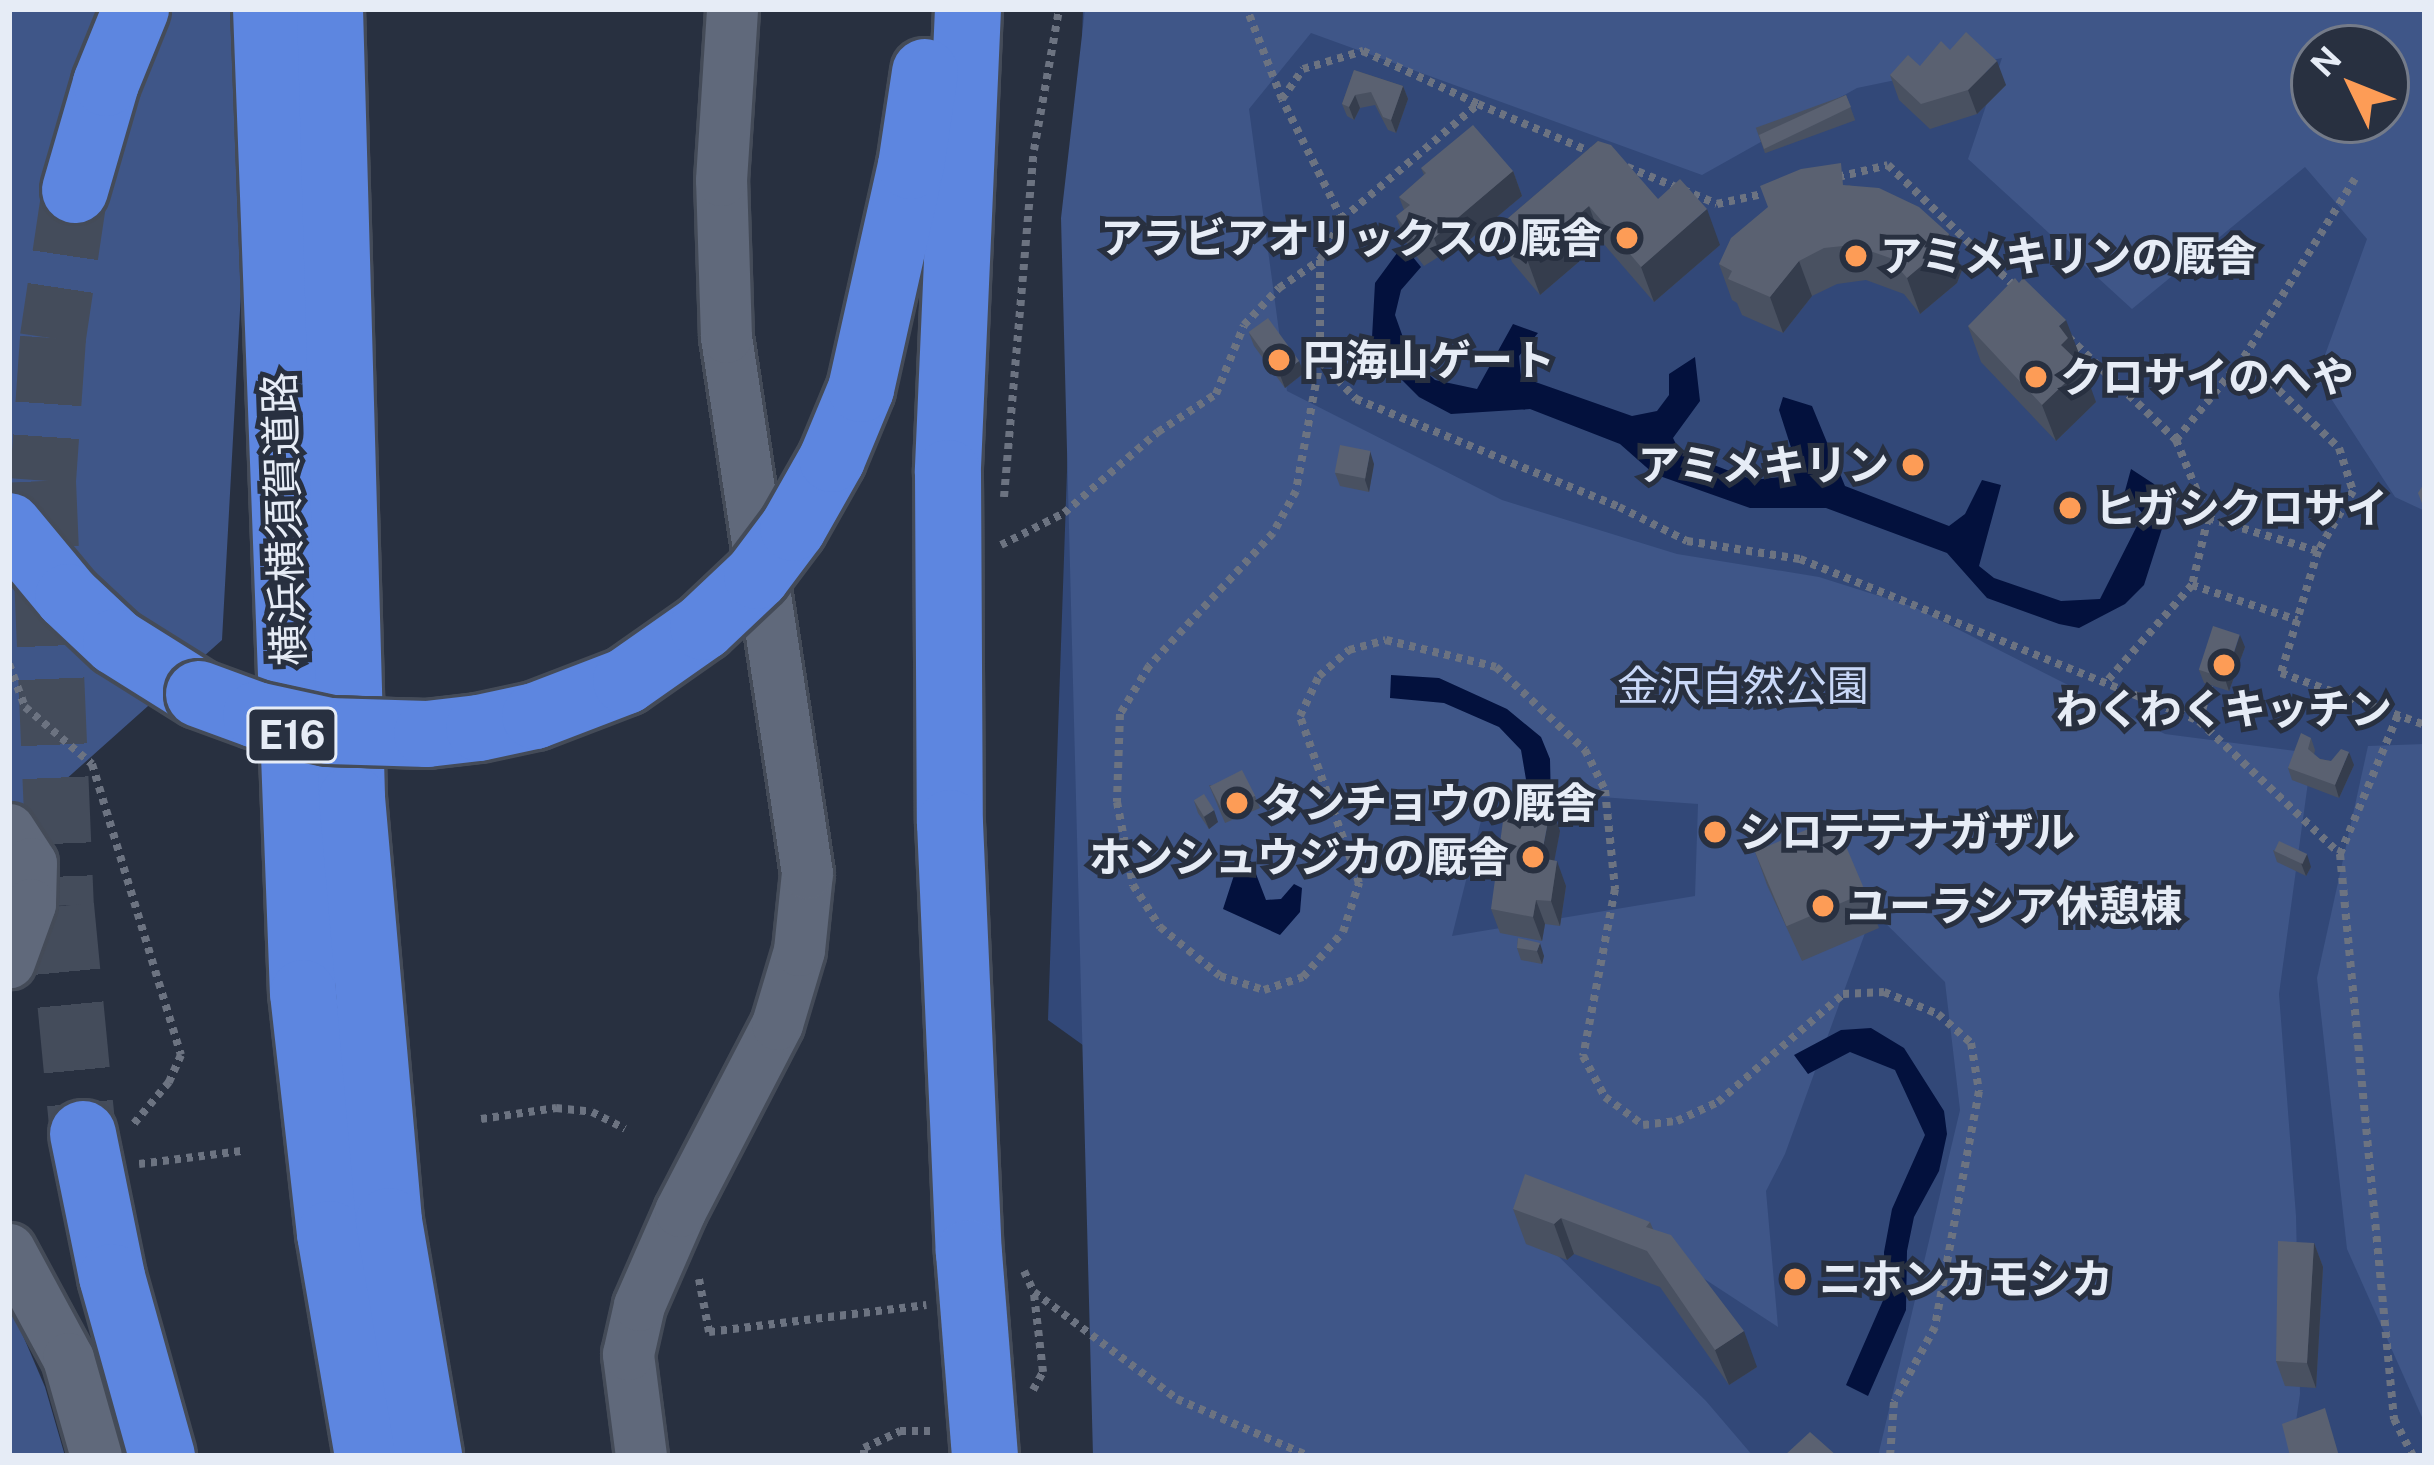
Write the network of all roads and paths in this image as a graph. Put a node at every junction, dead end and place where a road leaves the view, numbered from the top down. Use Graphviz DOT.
graph roads {
  1 [pos="136,9"];
  2 [pos="266,9"];
  3 [pos="330,9"];
  4 [pos="732,9"];
  5 [pos="934,9"];
  6 [pos="968,9"];
  7 [pos="1059,9"];
  8 [pos="1247,9"];
  9 [pos="1282,99"];
  10 [pos="1478,104"];
  11 [pos="2355,179"];
  12 [pos="1824,180"];
  13 [pos="75,190"];
  14 [pos="1781,190"];
  15 [pos="1342,219"];
  16 [pos="1320,260"];
  17 [pos="2024,295"];
  18 [pos="2057,327"];
  19 [pos="2244,357"];
  20 [pos="1320,362"];
  21 [pos="2176,440"];
  22 [pos="1004,502"];
  23 [pos="2208,518"];
  24 [pos="1002,524"];
  25 [pos="9,526"];
  26 [pos="1001,545"];
  27 [pos="2318,550"];
  28 [pos="1000,567"];
  29 [pos="2192,586"];
  30 [pos="2297,620"];
  31 [pos="9,664"];
  32 [pos="2107,681"];
  33 [pos="2210,685"];
  34 [pos="2398,715"];
  35 [pos="2199,721"];
  36 [pos="2425,725"];
  37 [pos="9,829"];
  38 [pos="2340,854"];
  39 [pos="9,962"];
  40 [pos="481,1119"];
  41 [pos="626,1129"];
  42 [pos="112,1139"];
  43 [pos="241,1151"];
  44 [pos="9,1249"];
  45 [pos="1018,1260"];
  46 [pos="1034,1292"];
  47 [pos="1012,1294"];
  48 [pos="948,1303"];
  49 [pos="709,1332"];
  50 [pos="96,1456"];
  51 [pos="162,1456"];
  52 [pos="368,1456"];
  53 [pos="429,1456"];
  54 [pos="641,1456"];
  55 [pos="985,1456"];
  56 [pos="1309,1456"];
  57 [pos="1890,1456"];
  58 [pos="2413,1456"];
  1 -- 13 [label="highway"];
  2 -- 52 [label="highway, 横浜横須賀道路 / E16"];
  3 -- 53 [label="highway, 横浜横須賀道路 / E16"];
  4 -- 54 [label="lane"];
  5 -- 25 [label="highway, E16, bridge"];
  6 -- 55 [label="highway, bridge"];
  7 -- 22 [label="path"];
  8 -- 9 [label="path"];
  9 -- 10 [label="path"];
  9 -- 15 [label="path"];
  10 -- 14 [label="path"];
  10 -- 15 [label="path"];
  11 -- 19 [label="path"];
  12 -- 17 [label="path"];
  15 -- 16 [label="path"];
  16 -- 20 [label="path"];
  16 -- 26 [label="path"];
  18 -- 21 [label="path"];
  19 -- 21 [label="path"];
  19 -- 27 [label="path"];
  20 -- 32 [label="path"];
  20 -- 57 [label="path"];
  21 -- 23 [label="path"];
  23 -- 27 [label="path"];
  23 -- 29 [label="path"];
  24 -- 26 [label="path"];
  26 -- 28 [label="path"];
  27 -- 30 [label="path"];
  29 -- 30 [label="path"];
  29 -- 32 [label="path"];
  30 -- 34 [label="path"];
  31 -- 42 [label="path"];
  32 -- 35 [label="path"];
  33 -- 35 [label="path"];
  34 -- 36 [label="path"];
  34 -- 38 [label="path"];
  35 -- 38 [label="path"];
  37 -- 39 [label="lane"];
  38 -- 58 [label="path"];
  40 -- 41 [label="path"];
  42 -- 43 [label="path"];
  42 -- 51 [label="highway"];
  44 -- 50 [label="lane"];
  45 -- 46 [label="path"];
  46 -- 47 [label="path"];
  46 -- 56 [label="path"];
  48 -- 49 [label="path"];
}
